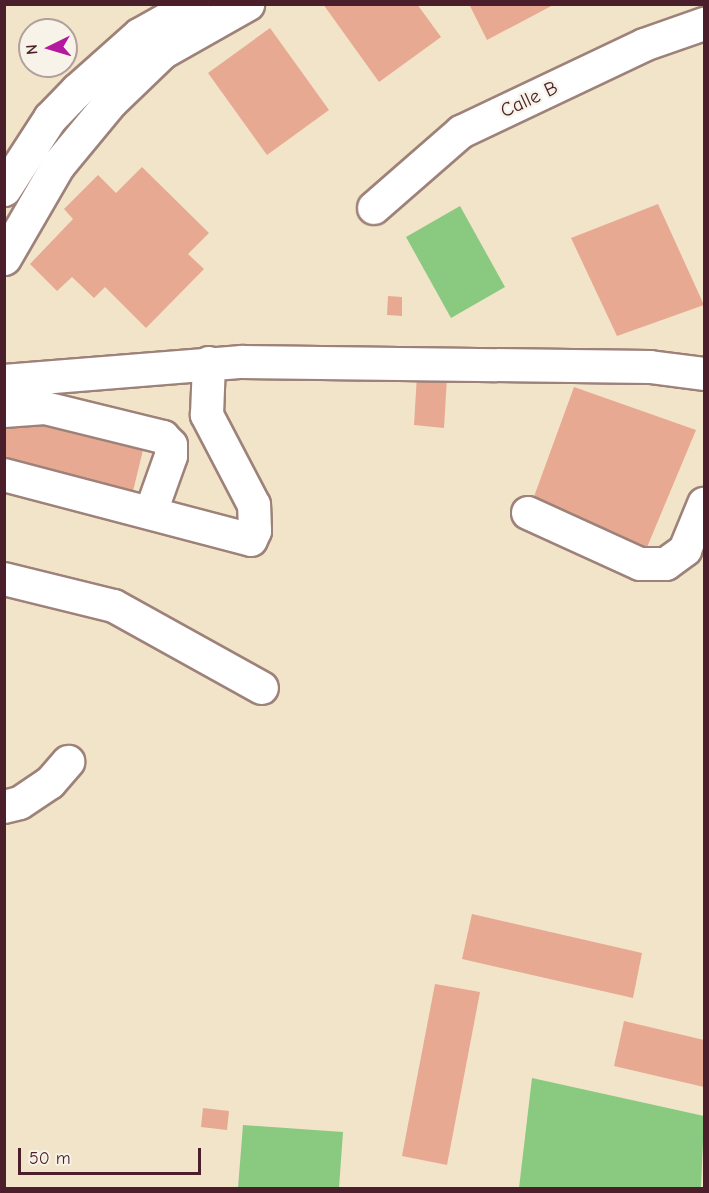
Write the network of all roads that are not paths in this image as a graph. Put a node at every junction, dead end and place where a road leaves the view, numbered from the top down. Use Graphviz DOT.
graph roads {
  1 [pos="194,4"];
  2 [pos="247,4"];
  3 [pos="705,24"];
  4 [pos="4,189"];
  5 [pos="374,208"];
  6 [pos="4,258"];
  7 [pos="209,363"];
  8 [pos="705,374"];
  9 [pos="4,381"];
  10 [pos="4,411"];
  11 [pos="4,476"];
  12 [pos="705,504"];
  13 [pos="151,512"];
  14 [pos="528,513"];
  15 [pos="4,579"];
  16 [pos="262,688"];
  17 [pos="68,762"];
  18 [pos="4,807"];
  1 -- 4 [label="main road"];
  2 -- 6 [label="main road"];
  3 -- 5 [label="street, Calle B"];
  7 -- 8 [label="street"];
  7 -- 9 [label="street"];
  7 -- 13 [label="street"];
  10 -- 13 [label="street"];
  11 -- 13 [label="street"];
  12 -- 14 [label="street"];
  15 -- 16 [label="street"];
  17 -- 18 [label="street"];
}
